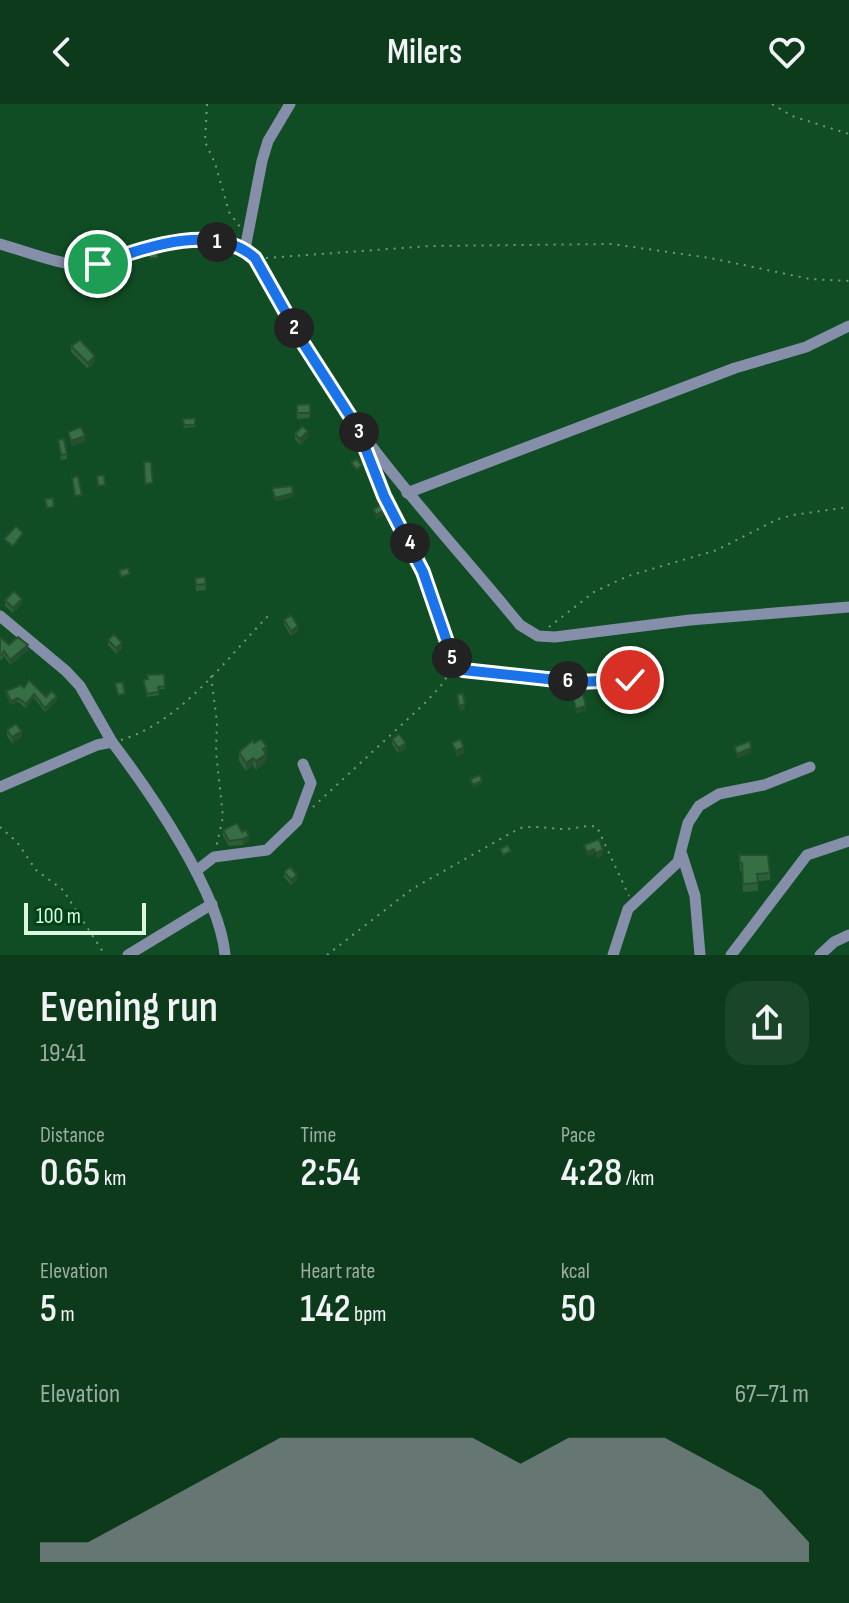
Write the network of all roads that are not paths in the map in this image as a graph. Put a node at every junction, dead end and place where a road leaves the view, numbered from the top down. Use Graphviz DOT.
graph roads {
  1 [pos="290,104"];
  2 [pos="0,244"];
  3 [pos="249,248"];
  4 [pos="849,326"];
  5 [pos="407,493"];
  6 [pos="849,607"];
  7 [pos="0,616"];
  8 [pos="112,742"];
  9 [pos="303,764"];
  10 [pos="810,767"];
  11 [pos="0,787"];
  12 [pos="849,841"];
  13 [pos="682,855"];
  14 [pos="196,871"];
  15 [pos="212,904"];
  16 [pos="849,935"];
  17 [pos="128,955"];
  18 [pos="225,955"];
  19 [pos="613,955"];
  20 [pos="700,955"];
  21 [pos="731,955"];
  22 [pos="820,955"];
  1 -- 3 [label="street"];
  2 -- 3 [label="street"];
  3 -- 5 [label="street"];
  4 -- 5 [label="street"];
  5 -- 6 [label="street"];
  7 -- 8 [label="street"];
  8 -- 11 [label="street"];
  8 -- 14 [label="street"];
  9 -- 14 [label="street"];
  10 -- 13 [label="street"];
  12 -- 21 [label="street"];
  13 -- 19 [label="street"];
  13 -- 20 [label="street"];
  14 -- 15 [label="street"];
  15 -- 17 [label="street"];
  15 -- 18 [label="street"];
  16 -- 22 [label="street"];
}
